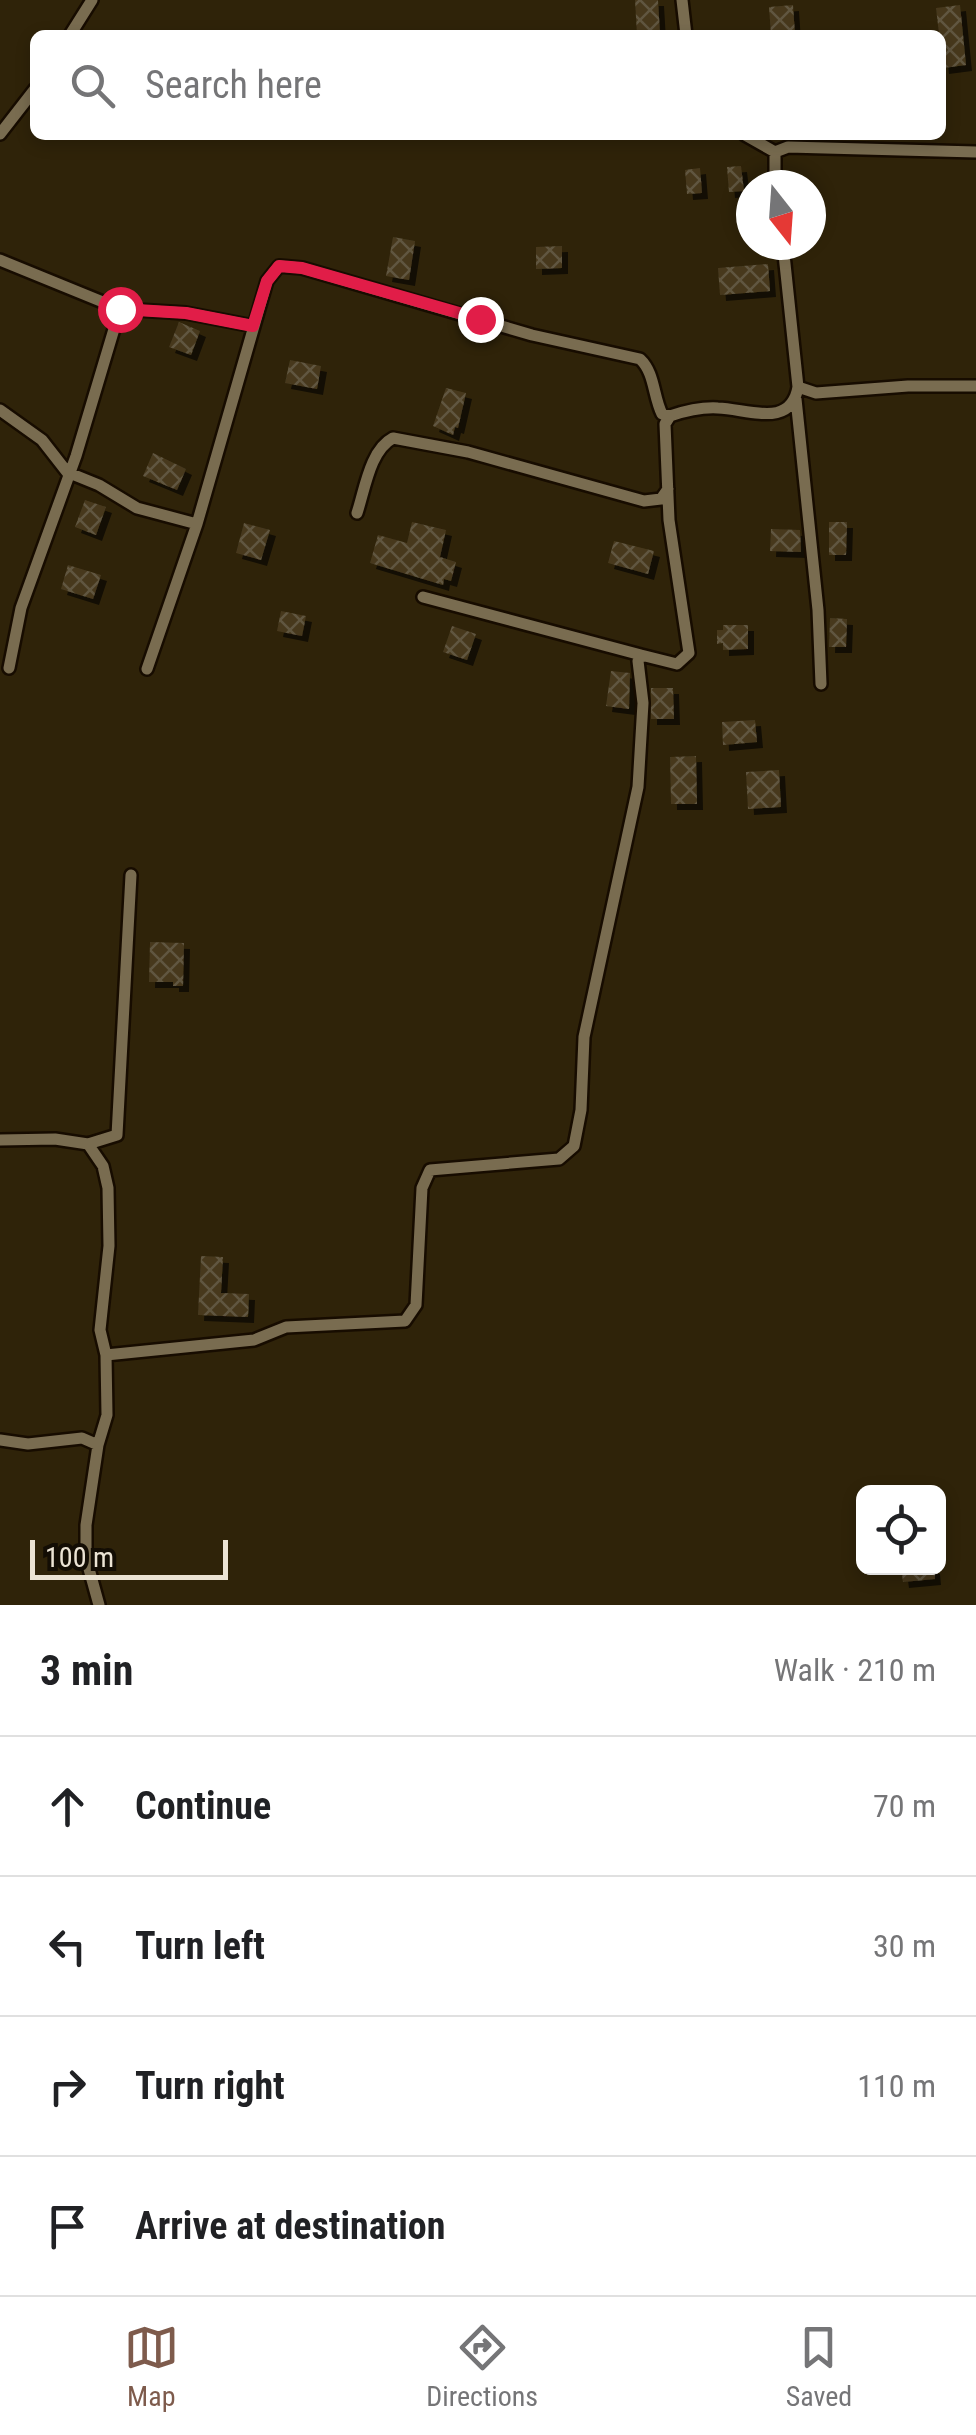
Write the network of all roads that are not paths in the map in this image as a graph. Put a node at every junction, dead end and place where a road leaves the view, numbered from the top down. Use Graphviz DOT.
graph roads {
  1 [pos="92,0"];
  2 [pos="682,0"];
  3 [pos="73,30"];
  4 [pos="685,30"];
  5 [pos="30,95"];
  6 [pos="0,134"];
  7 [pos="754,140"];
  8 [pos="775,152"];
  9 [pos="976,152"];
  10 [pos="774,170"];
  11 [pos="0,260"];
  12 [pos="784,260"];
  13 [pos="120,309"];
  14 [pos="253,326"];
  15 [pos="976,386"];
  16 [pos="797,393"];
  17 [pos="0,410"];
  18 [pos="670,416"];
  19 [pos="67,472"];
  20 [pos="668,489"];
  21 [pos="358,513"];
  22 [pos="196,524"];
  23 [pos="423,597"];
  24 [pos="641,654"];
  25 [pos="9,668"];
  26 [pos="147,669"];
  27 [pos="821,684"];
  28 [pos="131,875"];
  29 [pos="0,1140"];
  30 [pos="88,1144"];
  31 [pos="106,1355"];
  32 [pos="0,1440"];
  33 [pos="98,1445"];
  34 [pos="99,1605"];
  1 -- 3 [label="street"];
  2 -- 4 [label="street"];
  5 -- 6 [label="street"];
  7 -- 8 [label="street"];
  8 -- 9 [label="street"];
  8 -- 10 [label="street"];
  11 -- 13 [label="street"];
  12 -- 16 [label="street"];
  13 -- 14 [label="street"];
  13 -- 19 [label="street"];
  14 -- 18 [label="street"];
  14 -- 22 [label="street"];
  15 -- 16 [label="street"];
  16 -- 18 [label="street"];
  16 -- 27 [label="street"];
  17 -- 19 [label="street"];
  18 -- 20 [label="street"];
  19 -- 22 [label="street"];
  19 -- 25 [label="street"];
  20 -- 21 [label="street"];
  20 -- 24 [label="street"];
  22 -- 26 [label="street"];
  23 -- 24 [label="street"];
  24 -- 31 [label="street"];
  28 -- 30 [label="street"];
  29 -- 30 [label="street"];
  30 -- 31 [label="street"];
  31 -- 33 [label="street"];
  32 -- 33 [label="street"];
  33 -- 34 [label="street"];
}
